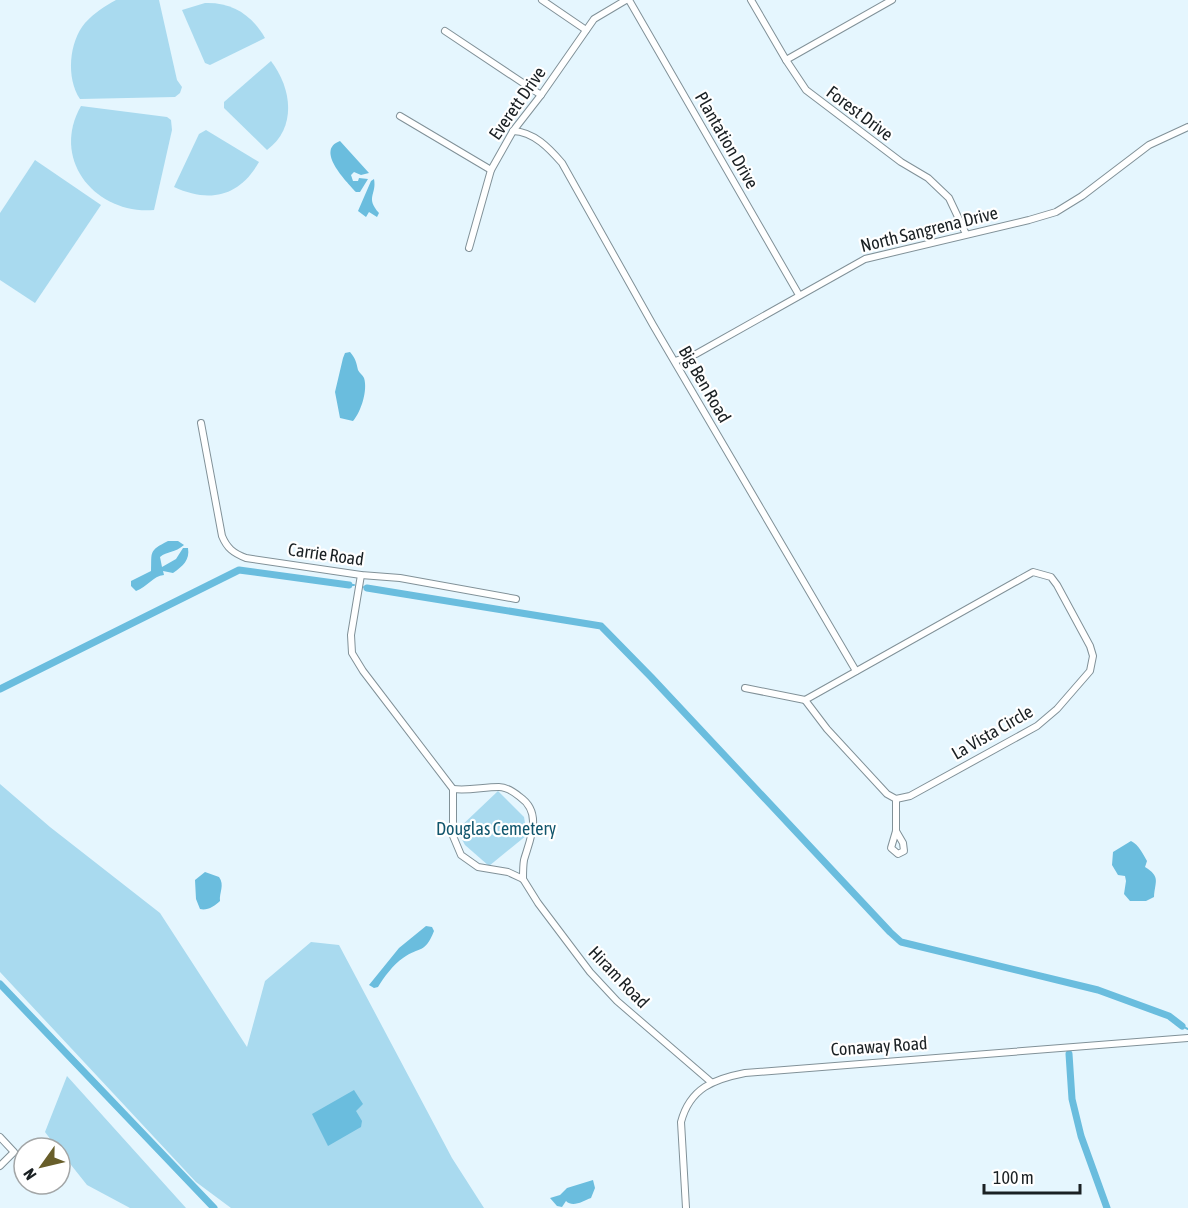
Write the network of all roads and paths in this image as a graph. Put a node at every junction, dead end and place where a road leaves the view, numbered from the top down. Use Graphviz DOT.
graph roads {
  1 [pos="542,0"];
  2 [pos="628,0"];
  3 [pos="751,0"];
  4 [pos="892,0"];
  5 [pos="586,30"];
  6 [pos="445,32"];
  7 [pos="786,60"];
  8 [pos="541,95"];
  9 [pos="400,116"];
  10 [pos="1188,127"];
  11 [pos="513,131"];
  12 [pos="491,170"];
  13 [pos="966,234"];
  14 [pos="469,248"];
  15 [pos="799,295"];
  16 [pos="675,361"];
  17 [pos="201,423"];
  18 [pos="362,575"];
  19 [pos="516,598"];
  20 [pos="856,671"];
  21 [pos="745,688"];
  22 [pos="805,700"];
  23 [pos="453,789"];
  24 [pos="896,799"];
  25 [pos="896,831"];
  26 [pos="523,879"];
  27 [pos="1188,1038"];
  28 [pos="711,1082"];
  29 [pos="0,1137"];
  30 [pos="0,1166"];
  31 [pos="686,1208"];
  1 -- 5 [label="street"];
  2 -- 5 [label="street, Everett Drive"];
  2 -- 15 [label="street, Plantation Drive"];
  3 -- 7 [label="street, Forest Drive"];
  4 -- 7 [label="street"];
  5 -- 8 [label="street, Everett Drive"];
  6 -- 8 [label="street"];
  7 -- 13 [label="street, Forest Drive"];
  8 -- 11 [label="street, Everett Drive"];
  9 -- 12 [label="street"];
  10 -- 13 [label="street, North Sangrena Drive"];
  11 -- 12 [label="street, Everett Drive"];
  11 -- 16 [label="street, Big Ben Road"];
  12 -- 14 [label="street, Everett Drive"];
  13 -- 15 [label="street, North Sangrena Drive"];
  15 -- 16 [label="street, North Sangrena Drive"];
  16 -- 20 [label="street, Big Ben Road"];
  17 -- 18 [label="street, Carrie Road"];
  18 -- 19 [label="street, Carrie Road"];
  18 -- 23 [label="street"];
  20 -- 22 [label="street, La Vista Circle"];
  20 -- 24 [label="street, La Vista Circle"];
  21 -- 22 [label="street"];
  22 -- 24 [label="street"];
  23 -- 26 [label="street"];
  23 -- 26 [label="street"];
  24 -- 25 [label="street"];
  26 -- 28 [label="street, Hiram Road"];
  27 -- 28 [label="street, Conaway Road"];
  28 -- 31 [label="street, Conaway Road"];
  29 -- 30 [label="street"];
}
